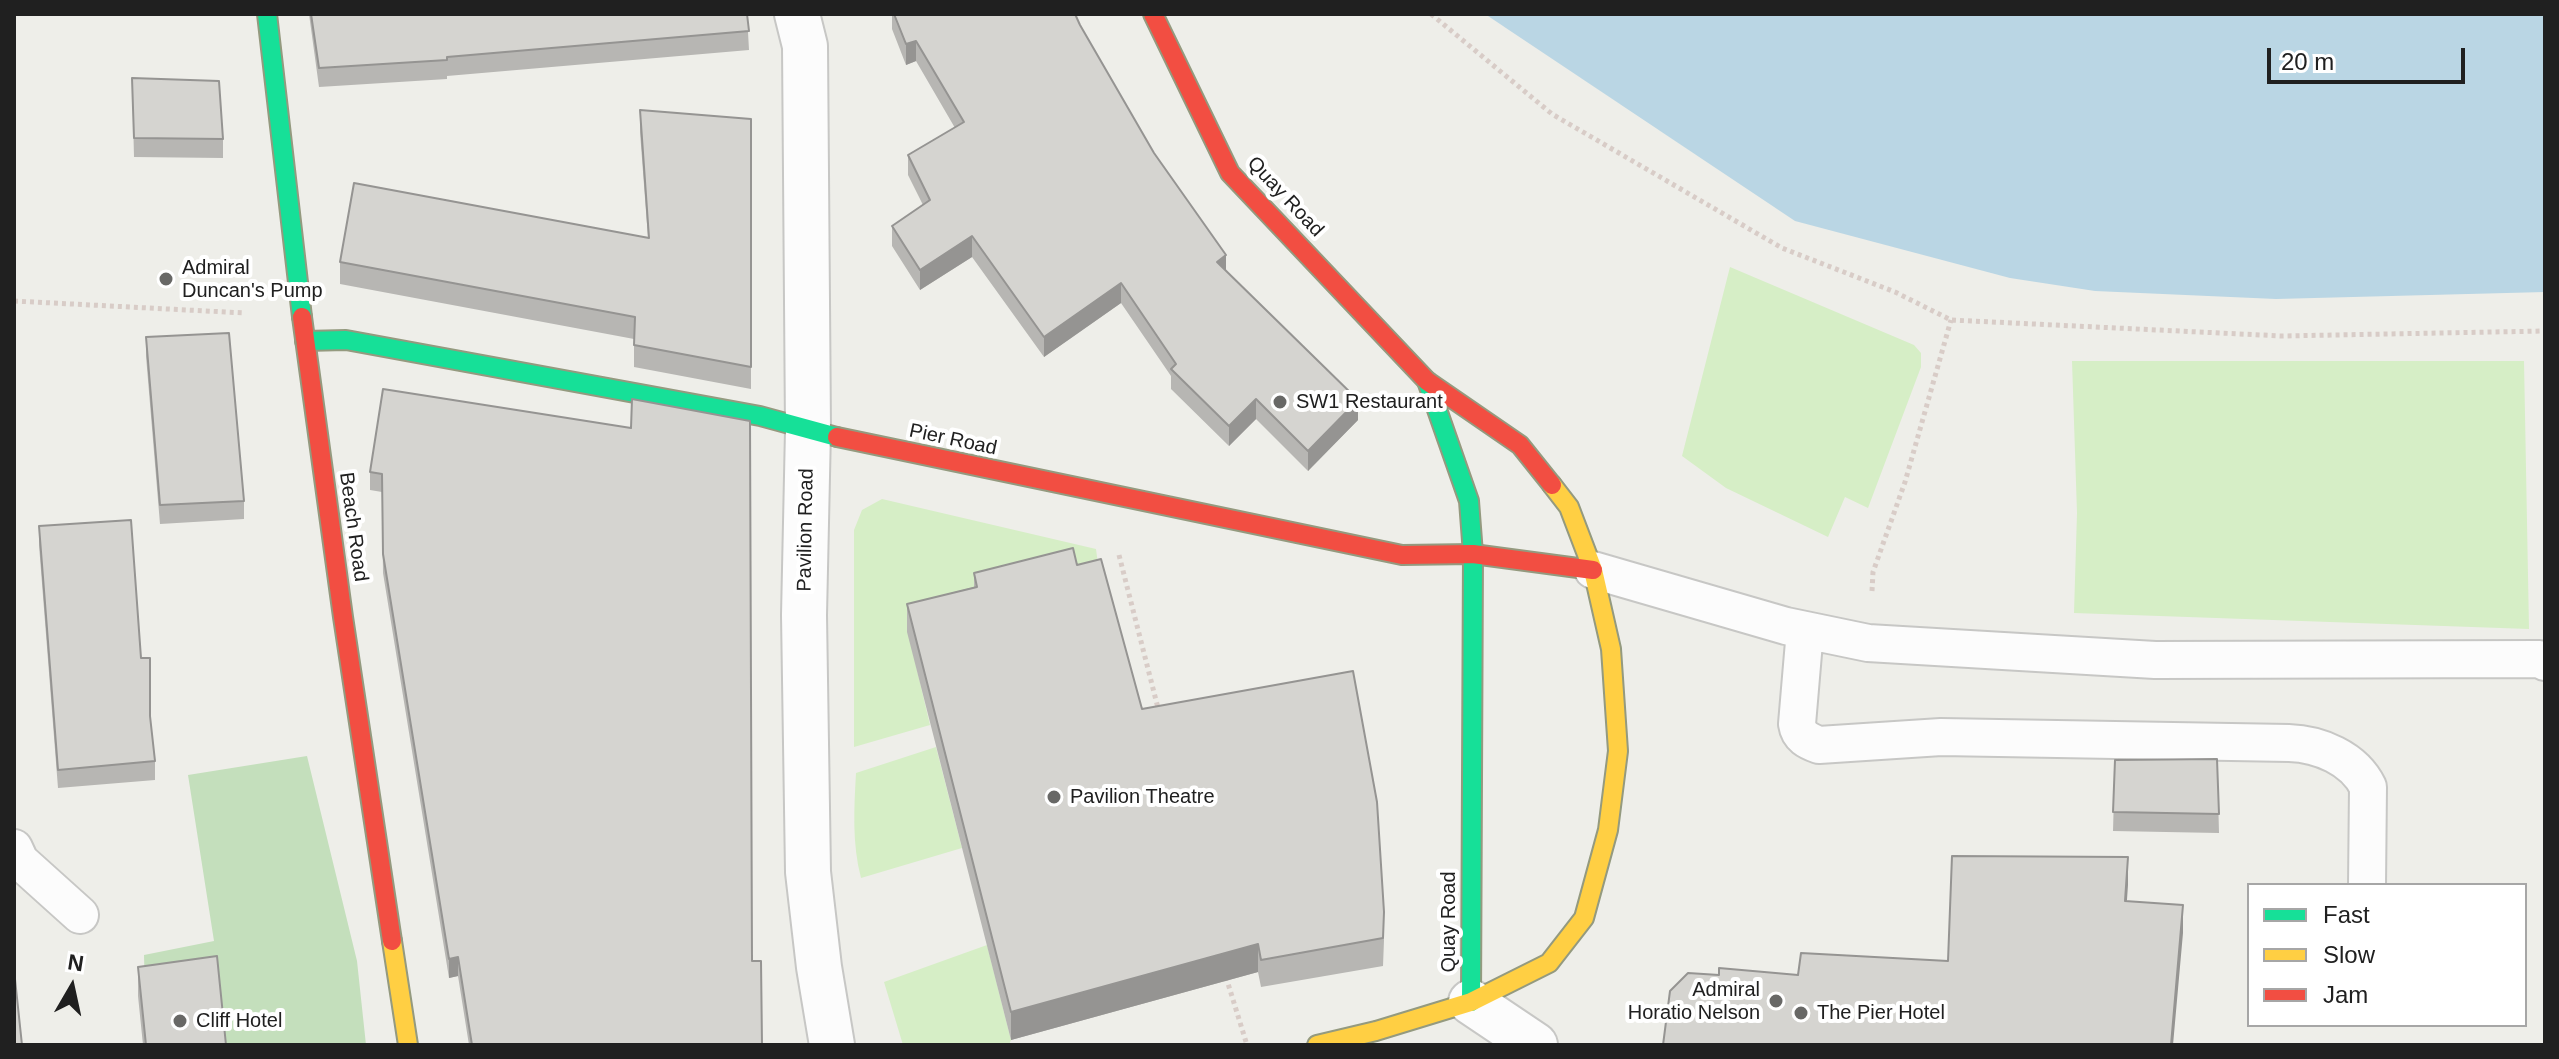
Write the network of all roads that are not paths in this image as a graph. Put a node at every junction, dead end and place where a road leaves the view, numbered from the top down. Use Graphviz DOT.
graph roads {
  1 [pos="267,14"];
  2 [pos="1153,14"];
  3 [pos="805,25"];
  4 [pos="305,341"];
  5 [pos="1427,381"];
  6 [pos="808,430"];
  7 [pos="1473,554"];
  8 [pos="1593,570"];
  9 [pos="1805,630"];
  10 [pos="2545,662"];
  11 [pos="14,848"];
  12 [pos="2367,883"];
  13 [pos="80,915"];
  14 [pos="1471,1002"];
  15 [pos="408,1045"];
  16 [pos="832,1045"];
  17 [pos="1317,1045"];
  18 [pos="1535,1045"];
  1 -- 4 [label="street, Beach Road"];
  2 -- 5 [label="street, Quay Road"];
  3 -- 6 [label="street, Pavilion Road"];
  4 -- 6 [label="street, Pier Road"];
  4 -- 15 [label="street, Beach Road"];
  5 -- 7 [label="street, Quay Road"];
  5 -- 8 [label="street, Quay Road"];
  6 -- 7 [label="street, Pier Road"];
  6 -- 16 [label="street, Pavilion Road"];
  7 -- 8 [label="street, Pier Road"];
  7 -- 14 [label="street, Quay Road"];
  8 -- 9 [label="lane"];
  8 -- 14 [label="street, Quay Road"];
  9 -- 10 [label="lane"];
  9 -- 12 [label="lane"];
  11 -- 13 [label="lane"];
  14 -- 17 [label="street"];
  14 -- 18 [label="street"];
}
